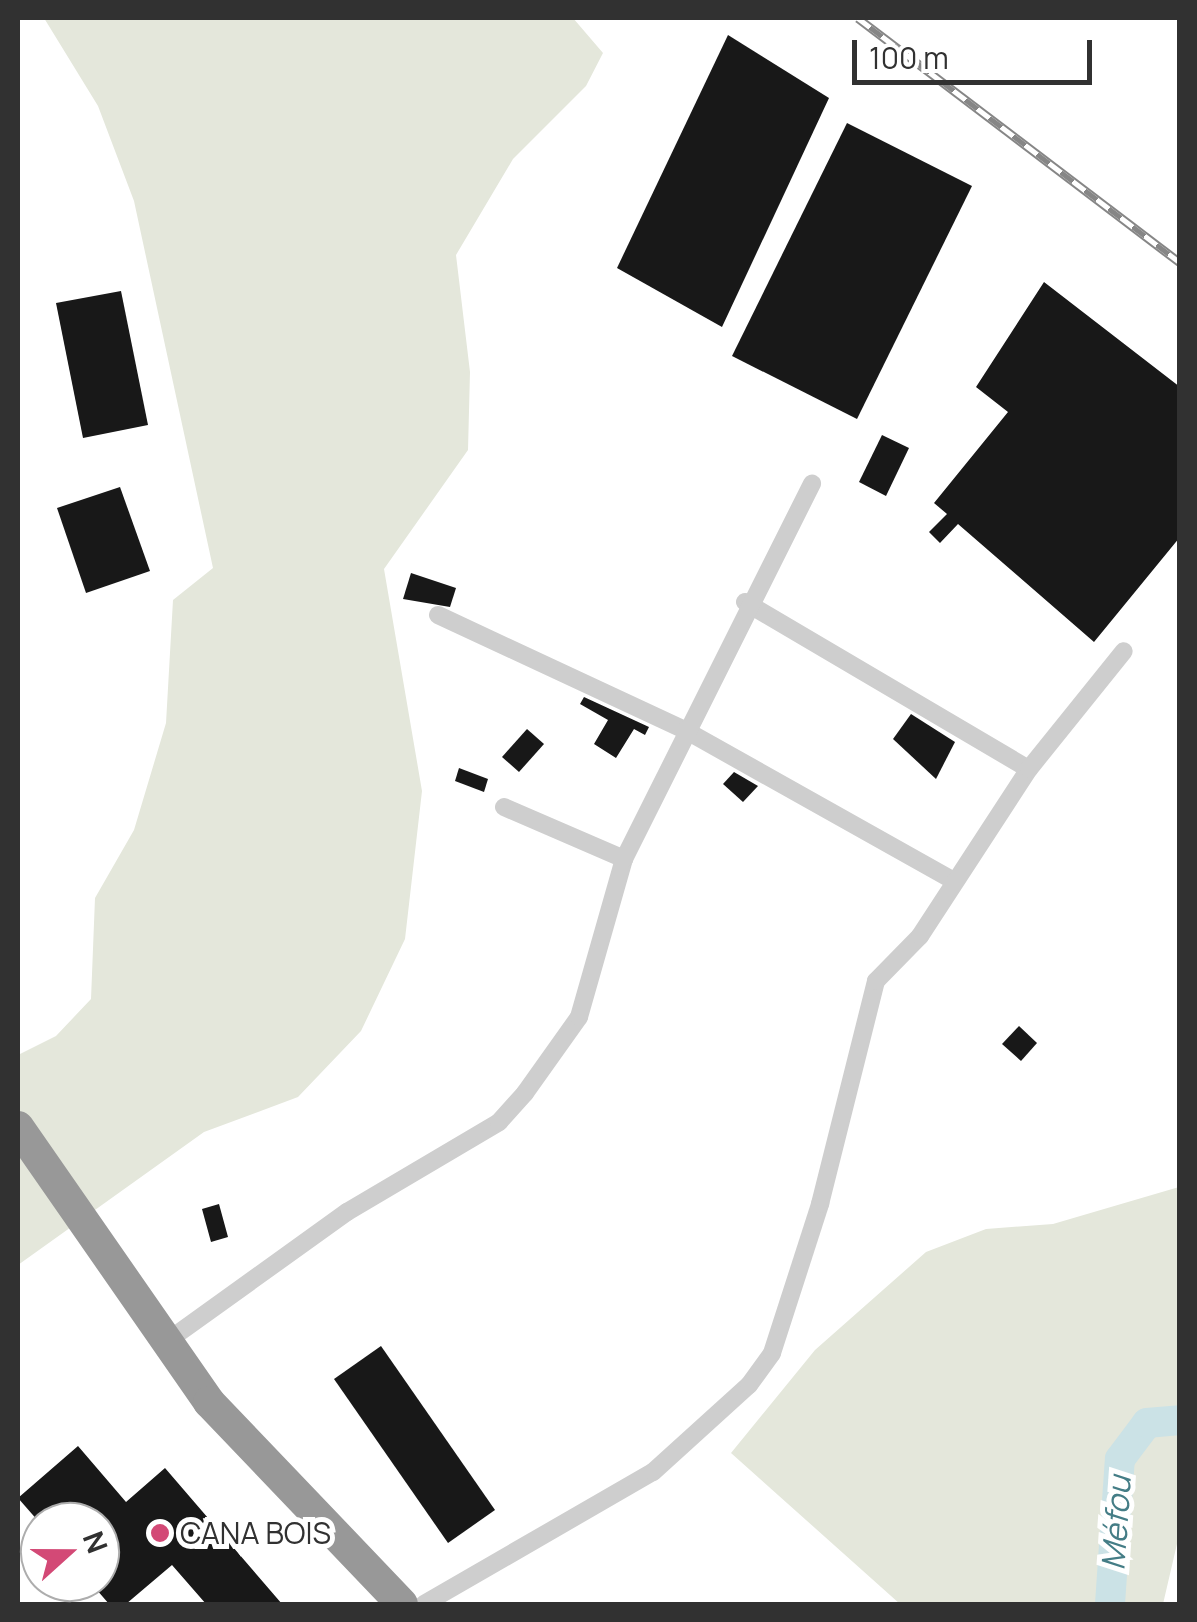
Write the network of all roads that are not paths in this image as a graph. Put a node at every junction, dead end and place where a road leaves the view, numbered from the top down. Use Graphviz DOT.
graph roads {
  1 [pos="812,482"];
  2 [pos="745,602"];
  3 [pos="438,615"];
  4 [pos="1124,651"];
  5 [pos="685,730"];
  6 [pos="1030,768"];
  7 [pos="504,806"];
  8 [pos="624,859"];
  9 [pos="952,880"];
  10 [pos="18,1128"];
  11 [pos="166,1342"];
  12 [pos="402,1604"];
  13 [pos="424,1604"];
  1 -- 2 [label="street"];
  2 -- 5 [label="street"];
  2 -- 6 [label="street"];
  3 -- 5 [label="street"];
  4 -- 6 [label="street"];
  5 -- 8 [label="street"];
  5 -- 9 [label="street"];
  6 -- 9 [label="street"];
  7 -- 8 [label="street"];
  8 -- 11 [label="street"];
  9 -- 13 [label="street"];
  10 -- 11 [label="highway"];
  11 -- 12 [label="highway"];
}
